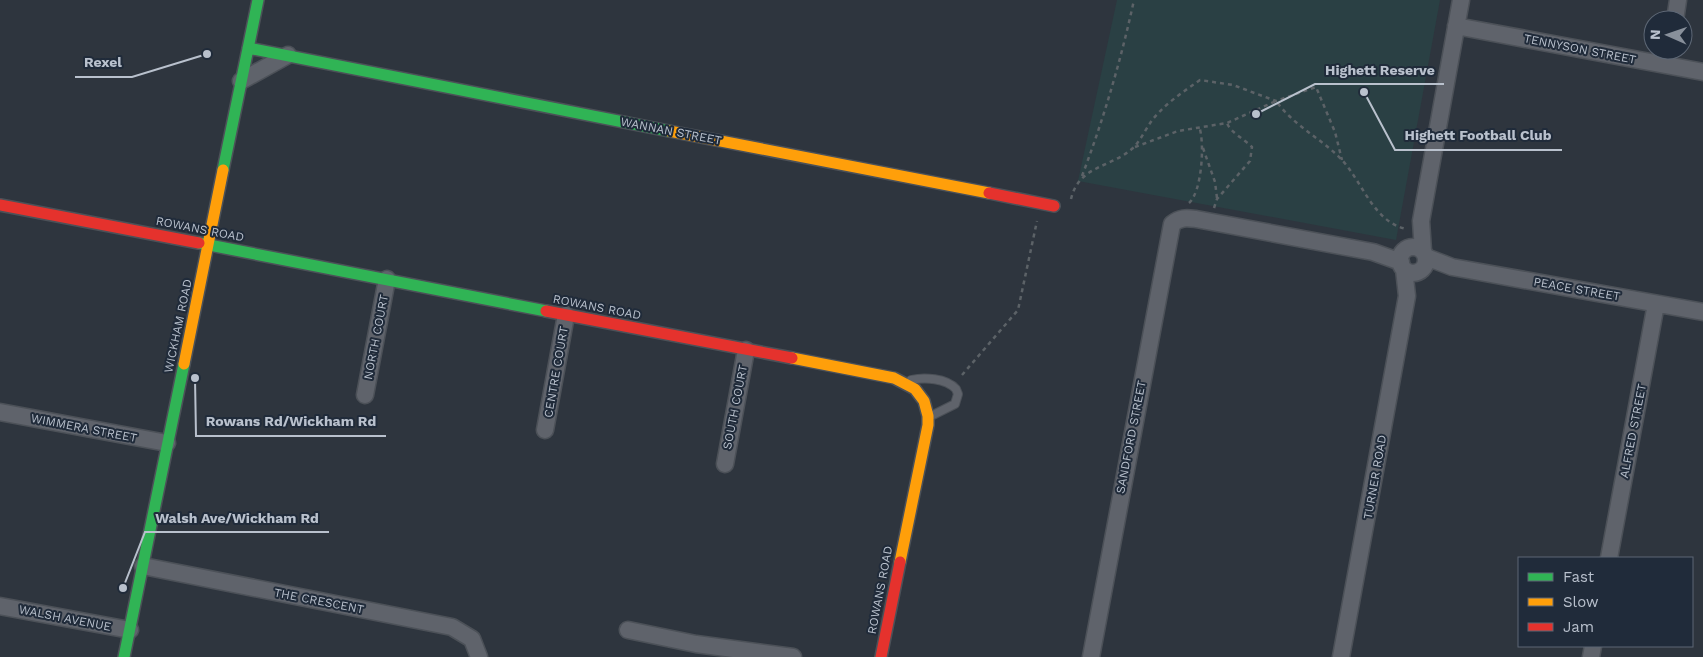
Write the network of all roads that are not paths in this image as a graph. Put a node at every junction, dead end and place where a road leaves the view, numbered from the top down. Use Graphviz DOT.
graph roads {
  1 [pos="258,0"];
  2 [pos="1461,0"];
  3 [pos="1456,26"];
  4 [pos="248,48"];
  5 [pos="1643,54"];
  6 [pos="288,55"];
  7 [pos="1673,60"];
  8 [pos="1703,72"];
  9 [pos="241,81"];
  10 [pos="0,205"];
  11 [pos="1054,206"];
  12 [pos="1177,220"];
  13 [pos="208,244"];
  14 [pos="1414,260"];
  15 [pos="387,279"];
  16 [pos="1656,304"];
  17 [pos="1703,312"];
  18 [pos="566,315"];
  19 [pos="746,350"];
  20 [pos="904,382"];
  21 [pos="365,395"];
  22 [pos="0,412"];
  23 [pos="928,418"];
  24 [pos="546,430"];
  25 [pos="168,443"];
  26 [pos="724,464"];
  27 [pos="1609,557"];
  28 [pos="143,566"];
  29 [pos="0,606"];
  30 [pos="130,630"];
  31 [pos="628,630"];
  32 [pos="124,657"];
  33 [pos="479,657"];
  34 [pos="793,657"];
  35 [pos="881,657"];
  36 [pos="1091,657"];
  37 [pos="1341,657"];
  1 -- 4 [label="street, WICKHAM ROAD"];
  2 -- 3 [label="street, TURNER ROAD"];
  3 -- 5 [label="street, TENNYSON STREET"];
  3 -- 14 [label="street, TURNER ROAD"];
  4 -- 6 [label="street, WANNAN STREET"];
  4 -- 9 [label="street, WICKHAM ROAD"];
  6 -- 9 [label="street"];
  6 -- 11 [label="street, WANNAN STREET"];
  7 -- 8 [label="street, TENNYSON STREET"];
  9 -- 13 [label="street, WICKHAM ROAD"];
  10 -- 13 [label="street, ROWANS ROAD"];
  12 -- 14 [label="street, PEACE STREET"];
  12 -- 36 [label="street, SANDFORD STREET"];
  13 -- 15 [label="street, ROWANS ROAD"];
  13 -- 25 [label="street, WICKHAM ROAD"];
  14 -- 16 [label="street, PEACE STREET"];
  14 -- 37 [label="street, TURNER ROAD"];
  15 -- 18 [label="street, ROWANS ROAD"];
  15 -- 21 [label="street, NORTH COURT"];
  16 -- 17 [label="street, PEACE STREET"];
  16 -- 27 [label="street, ALFRED STREET"];
  18 -- 19 [label="street, ROWANS ROAD"];
  18 -- 24 [label="street, CENTRE COURT"];
  19 -- 20 [label="street, ROWANS ROAD"];
  19 -- 26 [label="street, SOUTH COURT"];
  20 -- 23 [label="street"];
  20 -- 23 [label="lane"];
  22 -- 25 [label="street, WIMMERA STREET"];
  23 -- 35 [label="street, ROWANS ROAD"];
  25 -- 28 [label="street, WICKHAM ROAD"];
  28 -- 30 [label="street, WICKHAM ROAD"];
  28 -- 33 [label="street, THE CRESCENT"];
  29 -- 30 [label="street, WALSH AVENUE"];
  30 -- 32 [label="street, WICKHAM ROAD"];
  31 -- 34 [label="street"];
}
